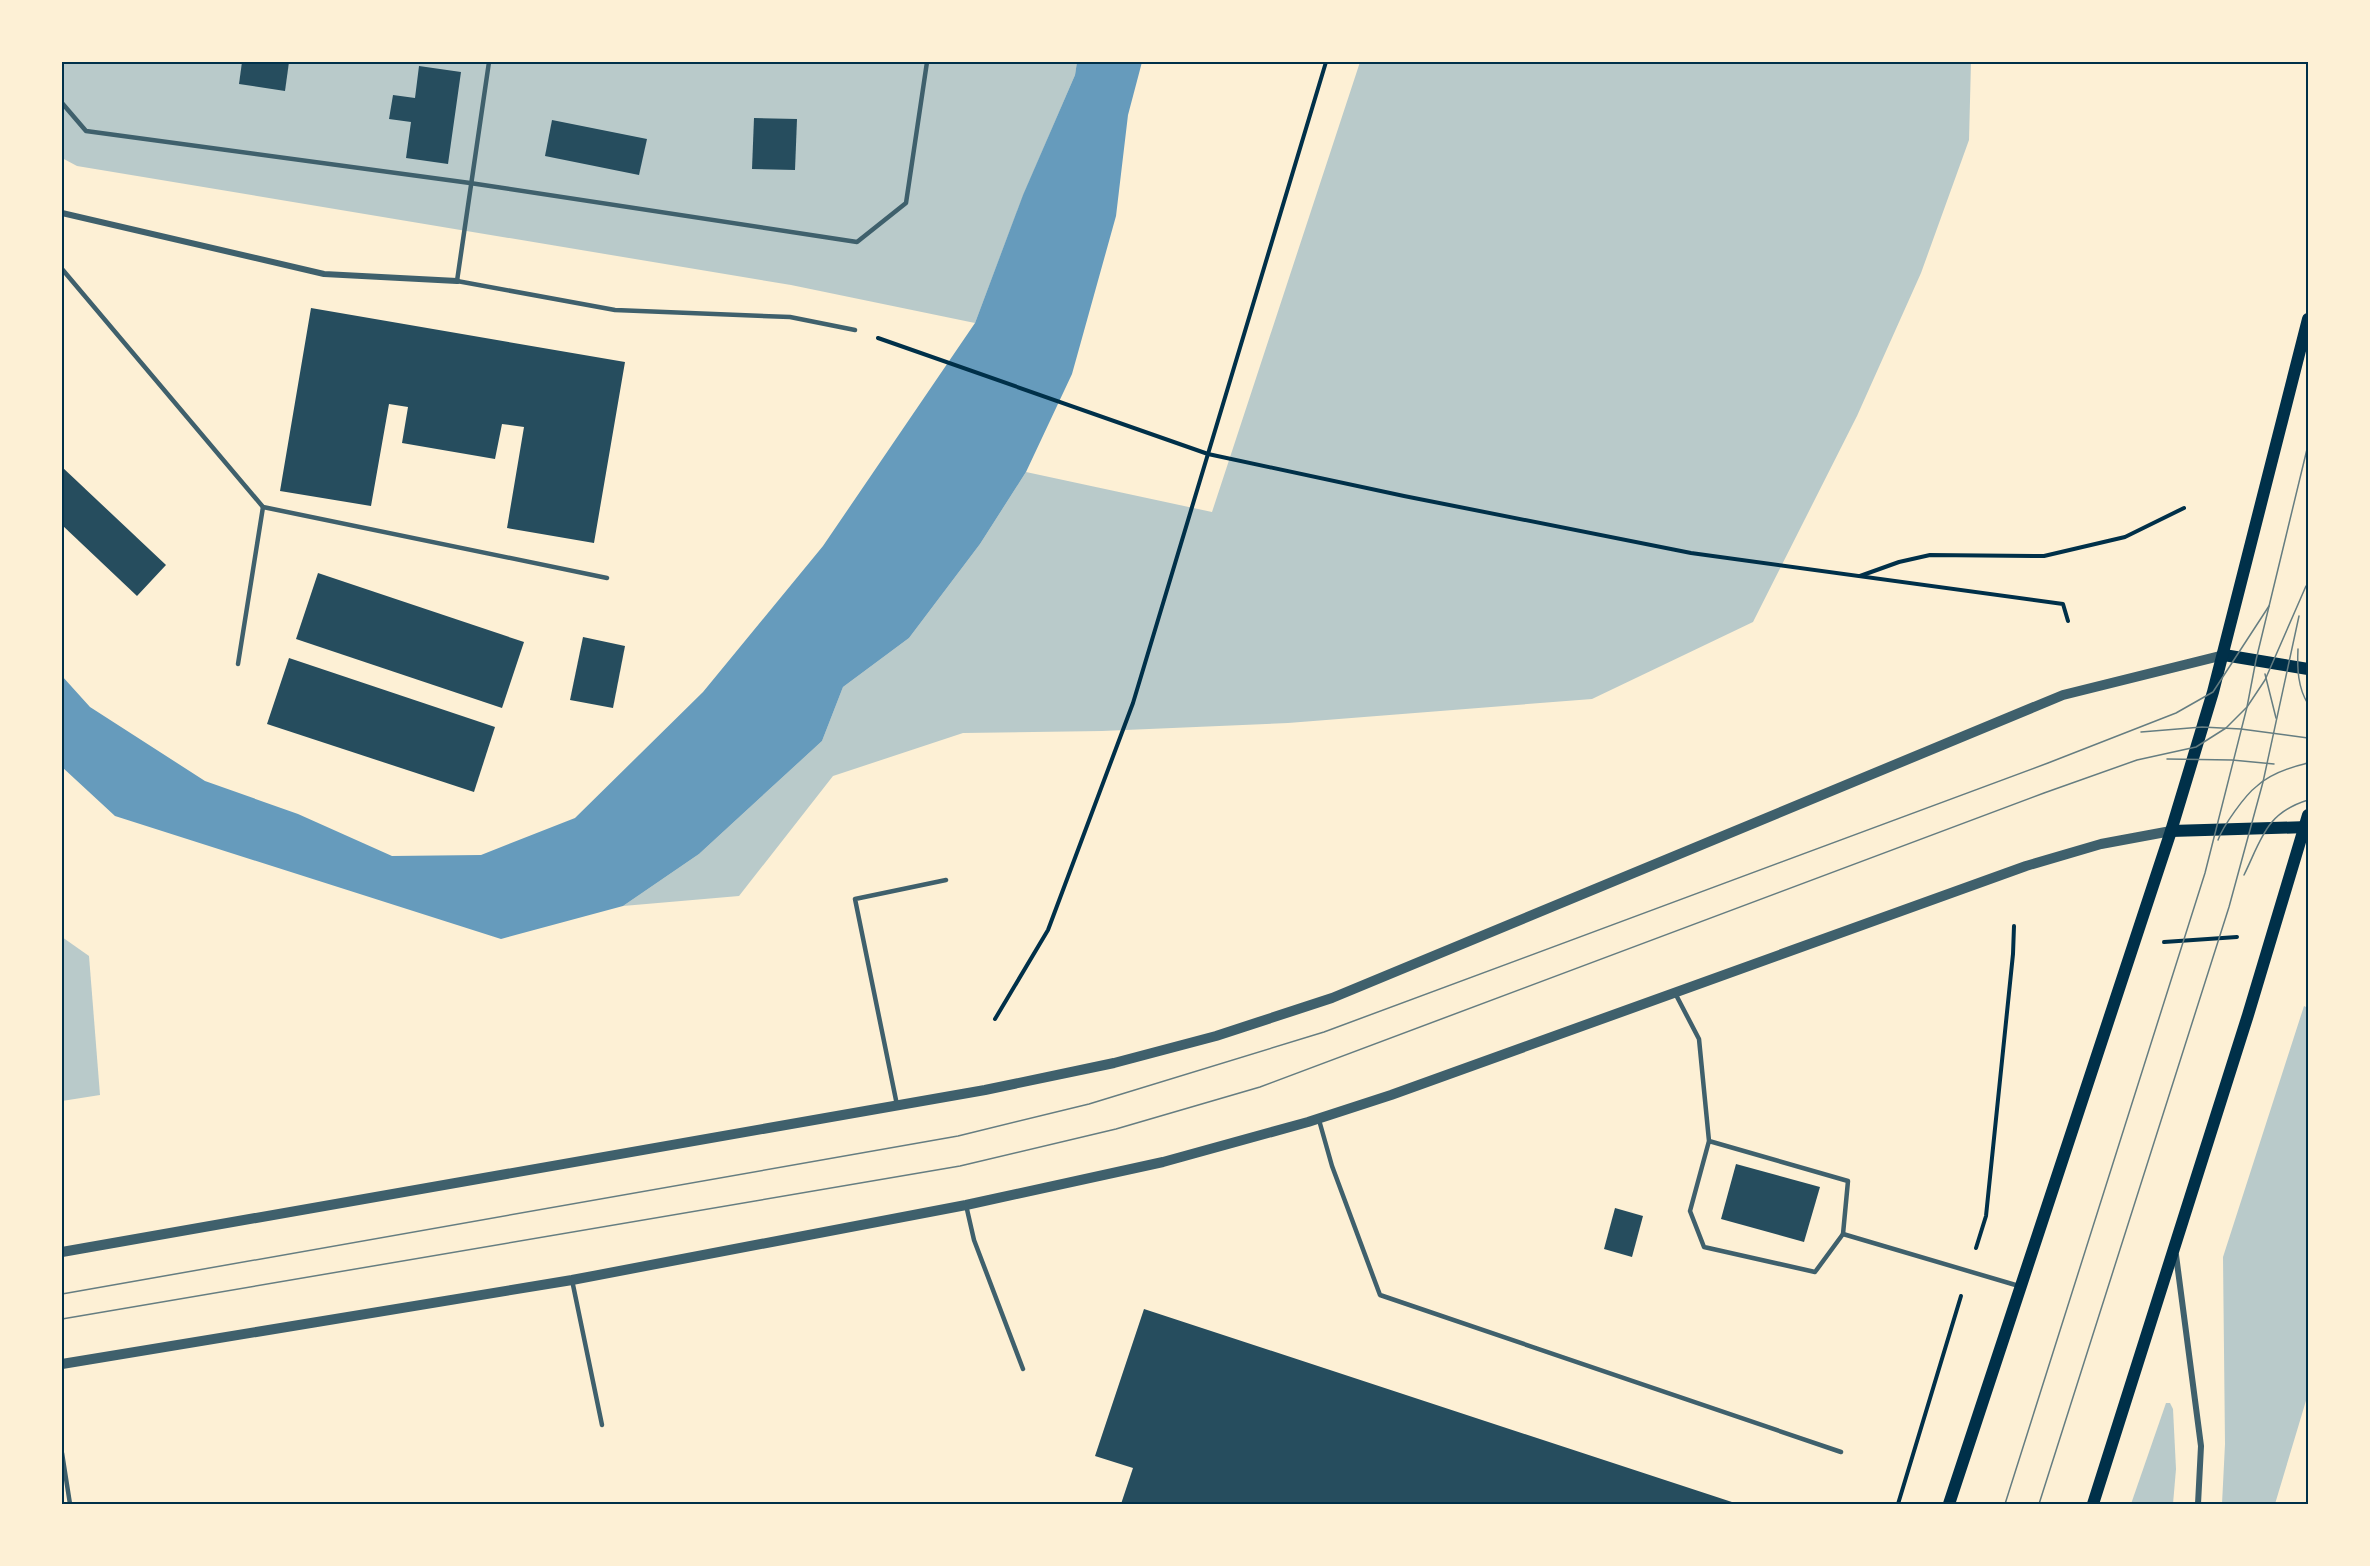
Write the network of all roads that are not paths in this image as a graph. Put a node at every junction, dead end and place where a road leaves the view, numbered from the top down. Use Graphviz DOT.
graph roads {
  1 [pos="489,62"];
  2 [pos="927,62"];
  3 [pos="62,103"];
  4 [pos="471,183"];
  5 [pos="62,213"];
  6 [pos="62,269"];
  7 [pos="457,281"];
  8 [pos="2308,320"];
  9 [pos="855,330"];
  10 [pos="263,507"];
  11 [pos="607,578"];
  12 [pos="2224,655"];
  13 [pos="238,664"];
  14 [pos="2308,669"];
  15 [pos="2307,822"];
  16 [pos="2170,831"];
  17 [pos="946,880"];
  18 [pos="1675,993"];
  19 [pos="897,1106"];
  20 [pos="1319,1119"];
  21 [pos="1709,1141"];
  22 [pos="966,1205"];
  23 [pos="1843,1234"];
  24 [pos="2175,1248"];
  25 [pos="62,1252"];
  26 [pos="572,1280"];
  27 [pos="2020,1286"];
  28 [pos="62,1364"];
  29 [pos="1023,1369"];
  30 [pos="602,1425"];
  31 [pos="1841,1452"];
  32 [pos="62,1453"];
  33 [pos="69,1504"];
  34 [pos="1949,1504"];
  35 [pos="2093,1504"];
  36 [pos="2198,1504"];
  1 -- 4 [label="lane"];
  2 -- 4 [label="lane"];
  3 -- 4 [label="lane"];
  4 -- 7 [label="lane"];
  5 -- 7 [label="street"];
  6 -- 10 [label="lane"];
  7 -- 9 [label="lane"];
  8 -- 12 [label="main road"];
  10 -- 11 [label="lane"];
  10 -- 13 [label="lane"];
  12 -- 14 [label="main road"];
  12 -- 16 [label="main road"];
  12 -- 19 [label="street"];
  15 -- 16 [label="main road"];
  15 -- 24 [label="main road"];
  16 -- 18 [label="street"];
  16 -- 27 [label="main road"];
  17 -- 19 [label="lane"];
  18 -- 20 [label="street"];
  18 -- 21 [label="lane"];
  19 -- 25 [label="street"];
  20 -- 22 [label="street"];
  20 -- 31 [label="lane"];
  21 -- 23 [label="lane"];
  21 -- 23 [label="lane"];
  22 -- 26 [label="street"];
  22 -- 29 [label="lane"];
  23 -- 27 [label="lane"];
  24 -- 35 [label="main road"];
  24 -- 36 [label="street"];
  26 -- 28 [label="street"];
  26 -- 30 [label="lane"];
  27 -- 34 [label="main road"];
  32 -- 33 [label="lane"];
}
